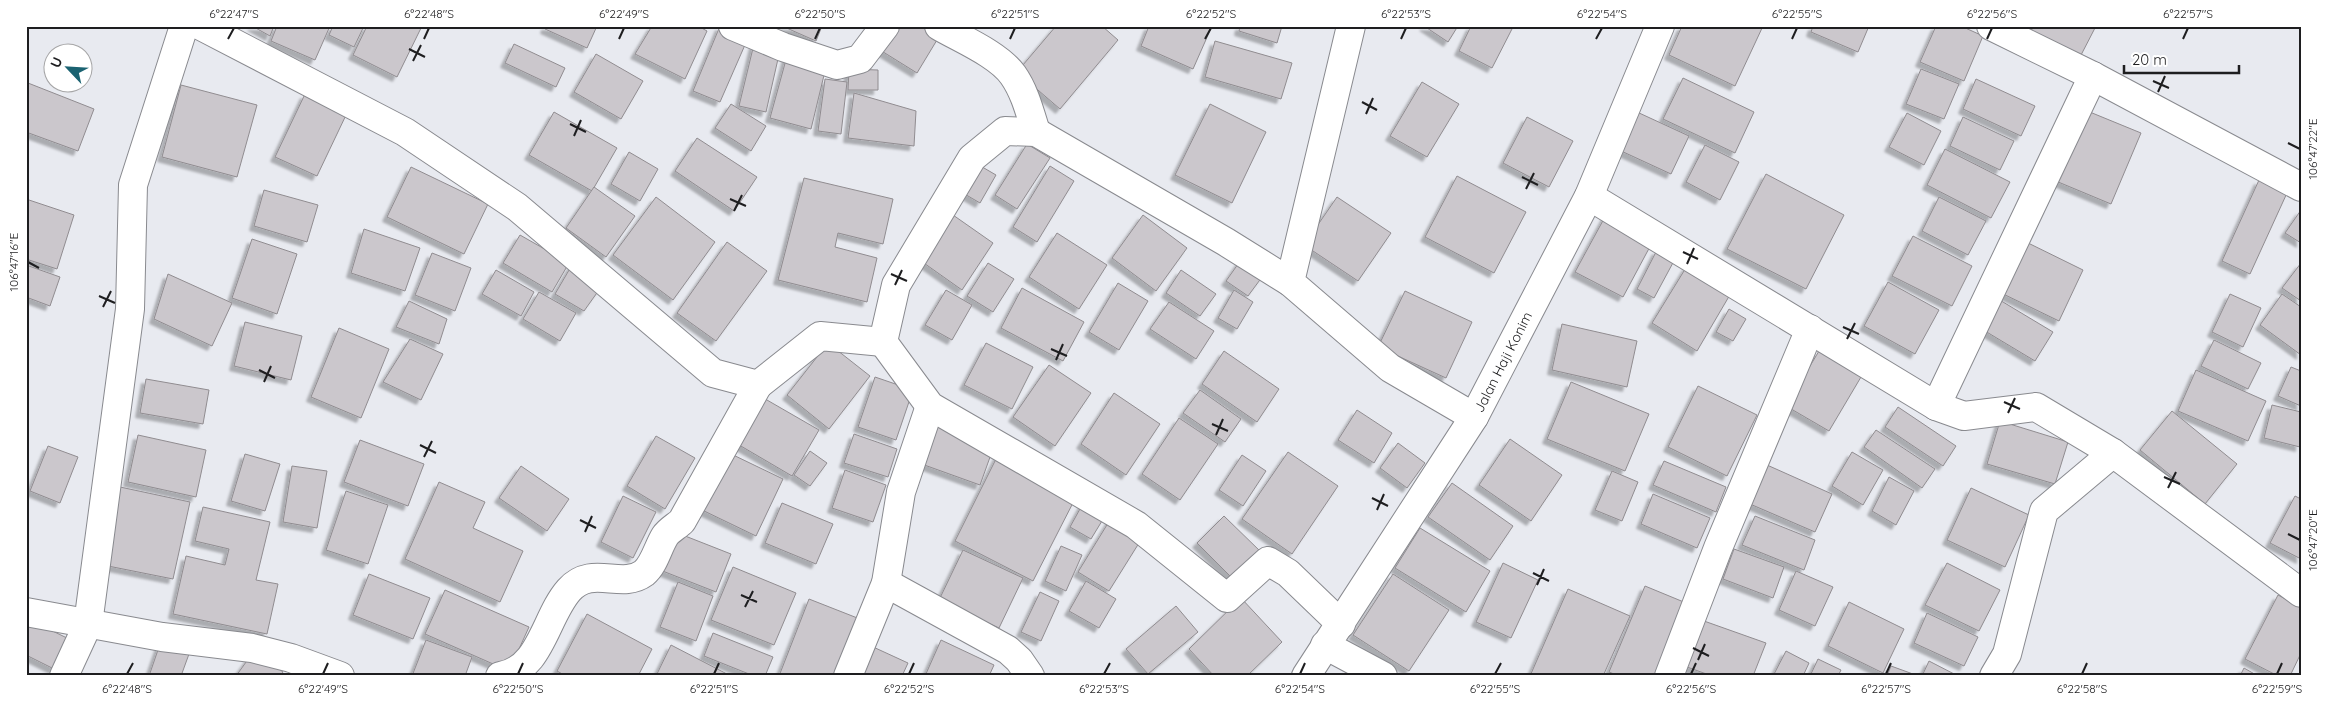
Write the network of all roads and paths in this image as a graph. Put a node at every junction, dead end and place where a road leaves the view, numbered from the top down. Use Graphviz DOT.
graph roads {
  1 [pos="184,26"];
  2 [pos="201,26"];
  3 [pos="733,26"];
  4 [pos="885,26"];
  5 [pos="939,26"];
  6 [pos="1352,26"];
  7 [pos="1660,26"];
  8 [pos="1991,26"];
  9 [pos="2093,76"];
  10 [pos="1036,132"];
  11 [pos="2301,187"];
  12 [pos="1588,196"];
  13 [pos="1290,282"];
  14 [pos="1810,329"];
  15 [pos="883,342"];
  16 [pos="758,385"];
  17 [pos="930,406"];
  18 [pos="1936,406"];
  19 [pos="1474,417"];
  20 [pos="2113,454"];
  21 [pos="886,583"];
  22 [pos="2301,593"];
  23 [pos="26,612"];
  24 [pos="88,624"];
  25 [pos="1333,634"];
  26 [pos="64,676"];
  27 [pos="340,676"];
  28 [pos="500,676"];
  29 [pos="848,676"];
  30 [pos="1030,676"];
  31 [pos="1306,676"];
  32 [pos="1382,676"];
  33 [pos="1669,676"];
  34 [pos="1994,676"];
  1 -- 24 [label="street"];
  2 -- 16 [label="street"];
  3 -- 4 [label="street"];
  5 -- 10 [label="street"];
  6 -- 13 [label="street"];
  7 -- 12 [label="street, Jalan Haji Konim"];
  8 -- 9 [label="street"];
  9 -- 11 [label="street"];
  9 -- 18 [label="street"];
  10 -- 13 [label="street"];
  10 -- 15 [label="street"];
  12 -- 14 [label="street"];
  12 -- 19 [label="street, Jalan Haji Konim"];
  13 -- 19 [label="street"];
  14 -- 18 [label="street"];
  14 -- 33 [label="street"];
  15 -- 16 [label="street"];
  15 -- 17 [label="street"];
  16 -- 28 [label="street"];
  17 -- 21 [label="street"];
  17 -- 25 [label="street"];
  18 -- 20 [label="street"];
  19 -- 25 [label="street, Jalan Haji Konim"];
  20 -- 22 [label="street"];
  20 -- 34 [label="street"];
  21 -- 29 [label="street"];
  21 -- 30 [label="street"];
  23 -- 24 [label="street"];
  24 -- 26 [label="street"];
  24 -- 27 [label="street"];
  25 -- 31 [label="street, Jalan Haji Konim"];
  25 -- 32 [label="street"];
}
